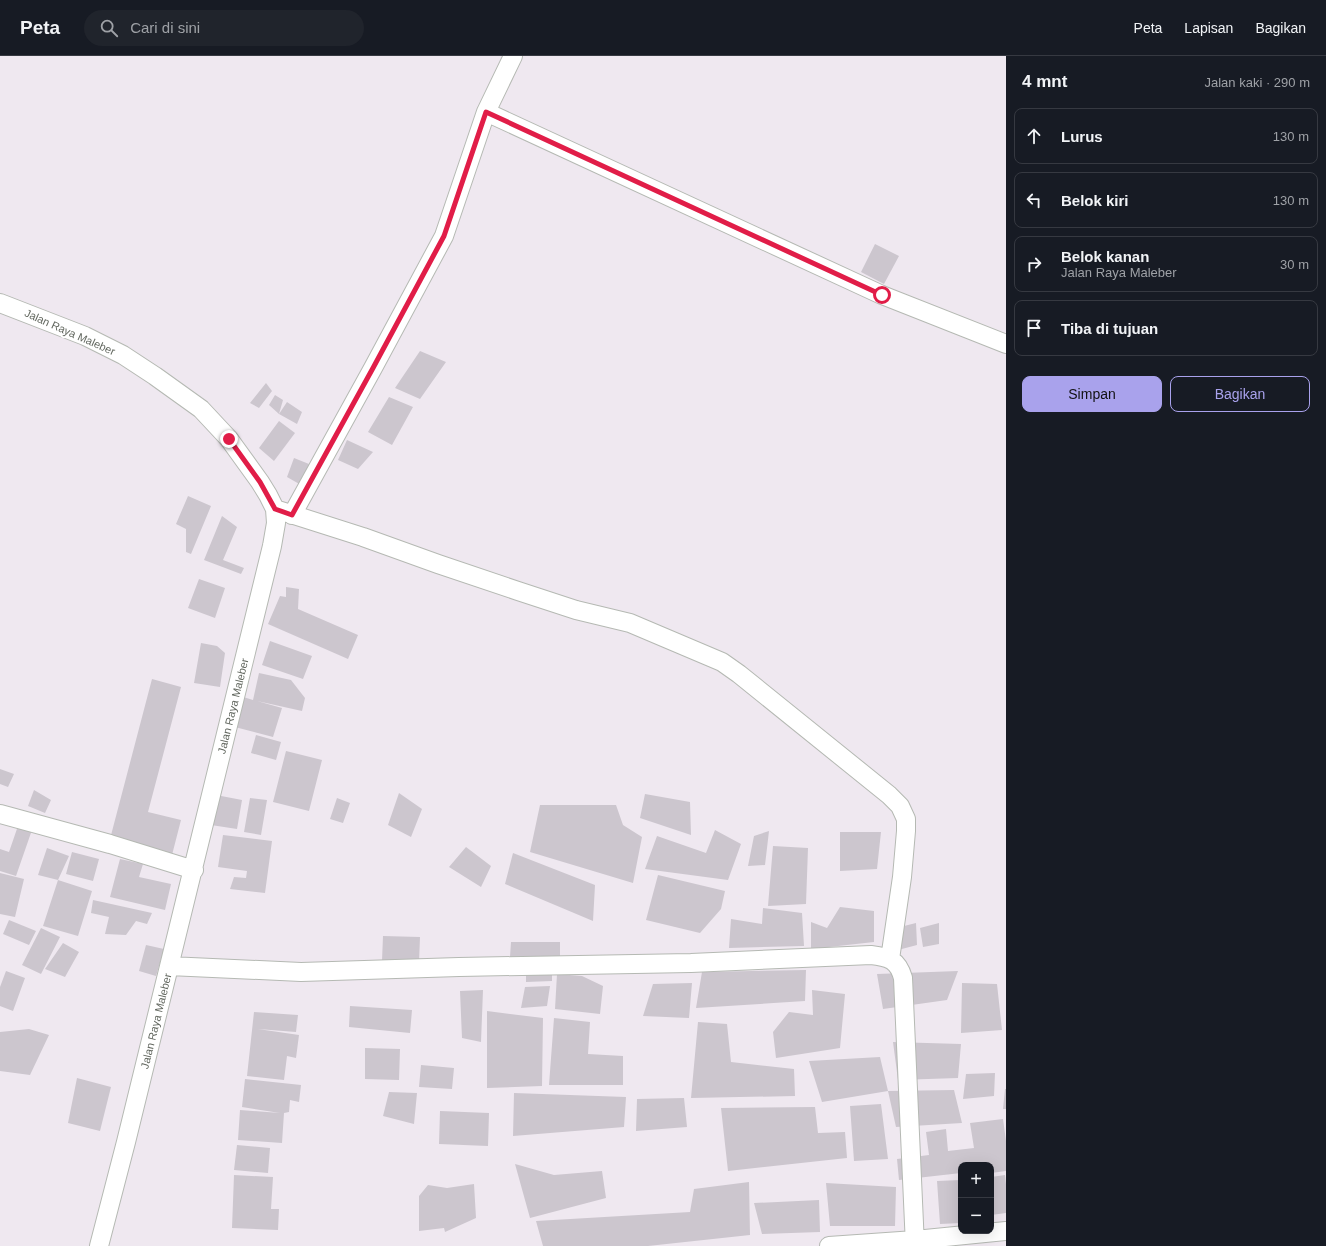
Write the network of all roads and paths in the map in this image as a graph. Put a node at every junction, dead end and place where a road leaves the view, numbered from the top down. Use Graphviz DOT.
graph roads {
  1 [pos="513,56"];
  2 [pos="486,112"];
  3 [pos="0,303"];
  4 [pos="1006,344"];
  5 [pos="275,509"];
  6 [pos="292,515"];
  7 [pos="0,814"];
  8 [pos="194,870"];
  9 [pos="890,959"];
  10 [pos="169,966"];
  11 [pos="1006,1231"];
  12 [pos="915,1243"];
  13 [pos="99,1246"];
  14 [pos="829,1246"];
  1 -- 2 [label="street"];
  2 -- 4 [label="street"];
  2 -- 6 [label="street"];
  3 -- 5 [label="street, Jalan Raya Maleber"];
  5 -- 6 [label="street"];
  5 -- 8 [label="street, Jalan Raya Maleber"];
  6 -- 9 [label="street"];
  7 -- 8 [label="street"];
  8 -- 10 [label="street, Jalan Raya Maleber"];
  9 -- 10 [label="street"];
  9 -- 12 [label="street"];
  10 -- 13 [label="street, Jalan Raya Maleber"];
  11 -- 12 [label="street"];
  12 -- 14 [label="street"];
}
